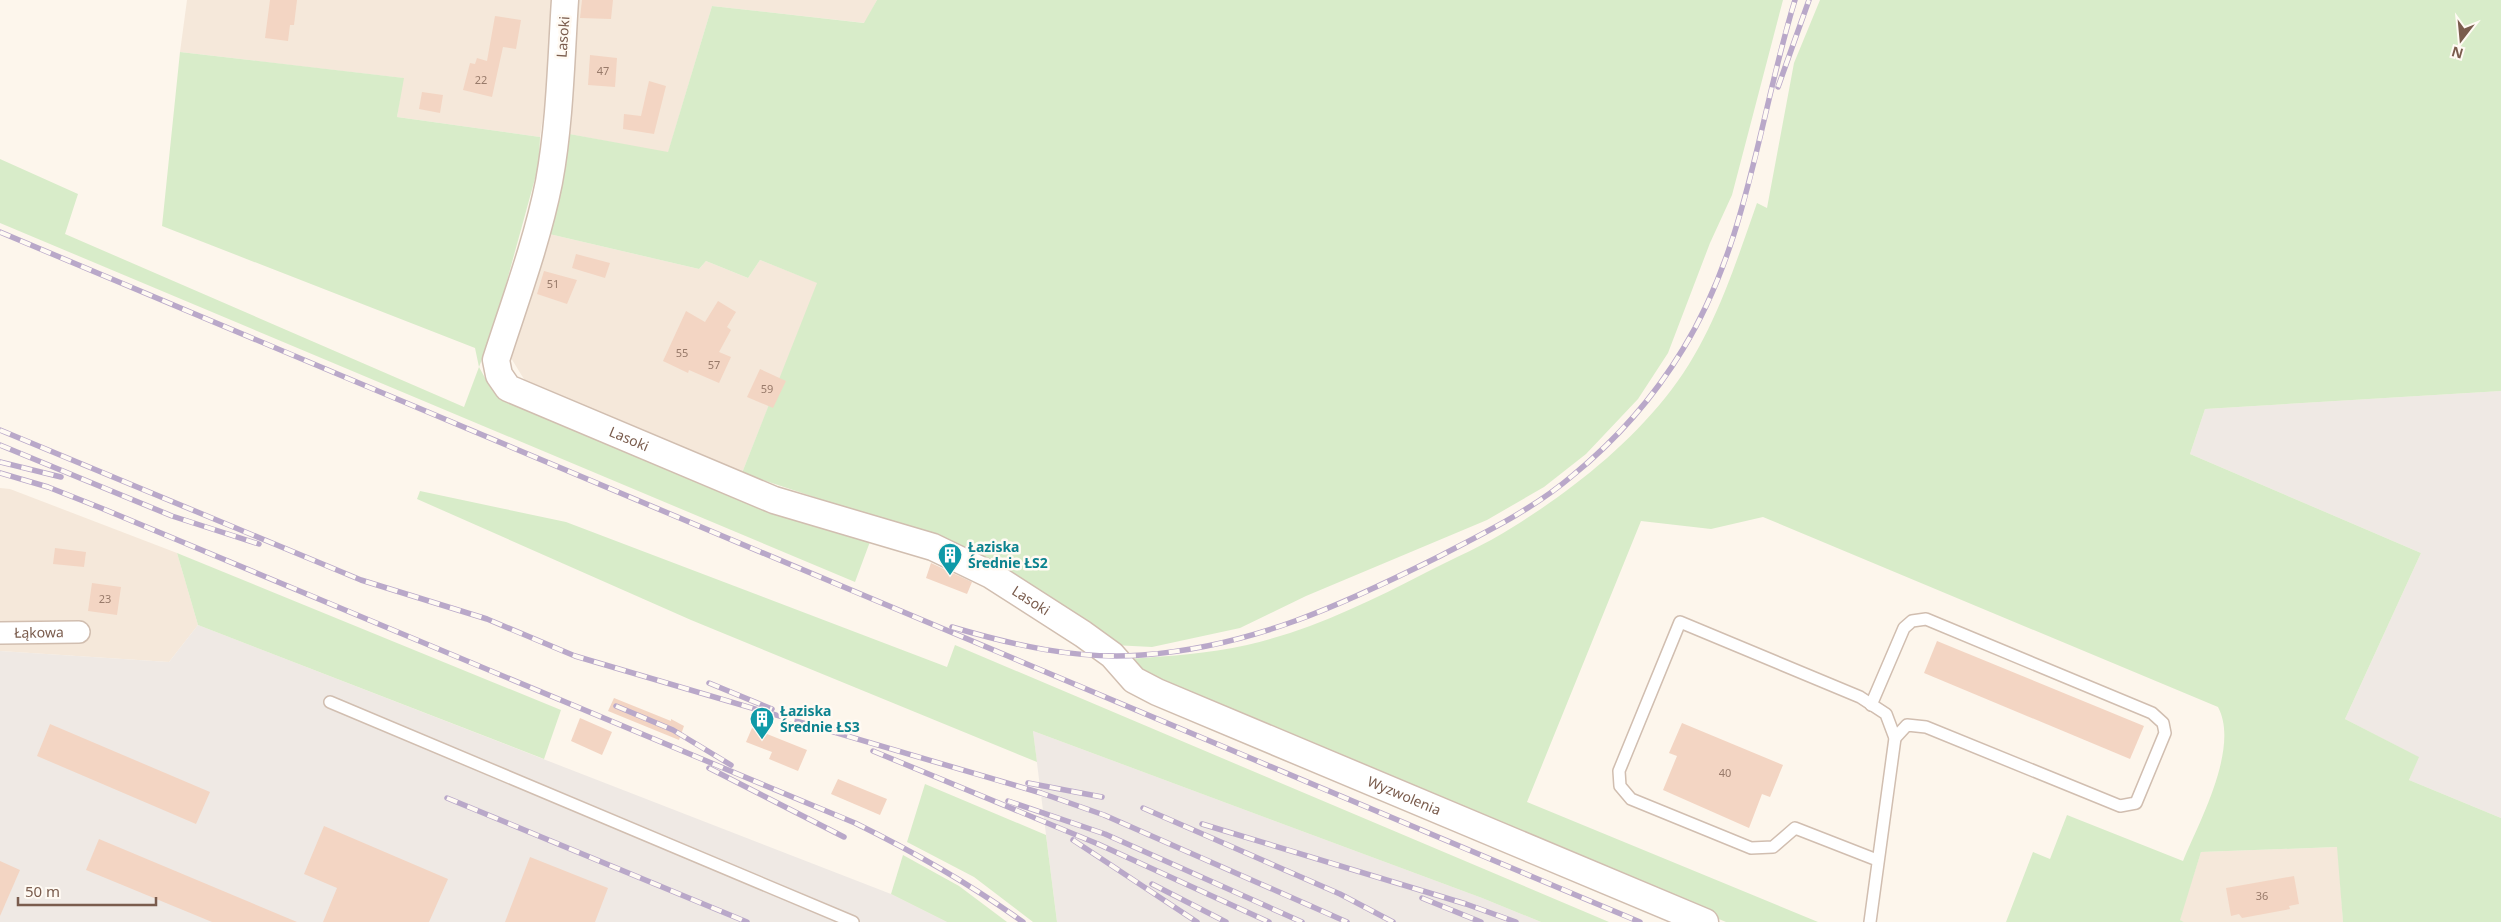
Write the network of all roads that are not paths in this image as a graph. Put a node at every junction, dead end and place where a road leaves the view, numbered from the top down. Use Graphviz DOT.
graph roads {
  1 [pos="565,0"];
  2 [pos="79,632"];
  3 [pos="0,633"];
  4 [pos="1112,655"];
  5 [pos="330,702"];
  6 [pos="1871,704"];
  7 [pos="1895,738"];
  8 [pos="1877,860"];
  9 [pos="853,922"];
  10 [pos="1705,922"];
  11 [pos="1870,922"];
  1 -- 4 [label="street, Lasoki"];
  2 -- 3 [label="street, Łąkowa"];
  4 -- 10 [label="street, Wyzwolenia"];
  5 -- 9 [label="lane"];
  6 -- 7 [label="lane"];
  6 -- 7 [label="lane"];
  6 -- 8 [label="lane"];
  7 -- 8 [label="lane"];
  8 -- 11 [label="lane"];
}
